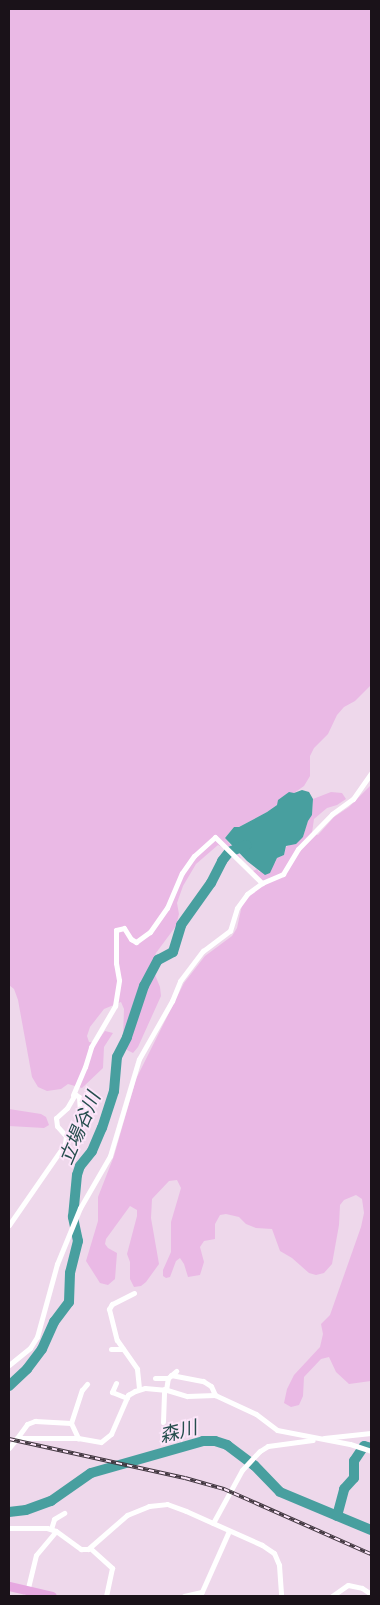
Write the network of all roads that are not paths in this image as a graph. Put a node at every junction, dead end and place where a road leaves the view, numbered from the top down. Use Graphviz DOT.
graph roads {
  1 [pos="371,774"];
  2 [pos="262,883"];
  3 [pos="88,1092"];
  4 [pos="73,1095"];
  5 [pos="9,1225"];
  6 [pos="134,1293"];
  7 [pos="111,1349"];
  8 [pos="124,1349"];
  9 [pos="9,1365"];
  10 [pos="172,1374"];
  11 [pos="155,1378"];
  12 [pos="87,1384"];
  13 [pos="116,1384"];
  14 [pos="139,1389"];
  15 [pos="165,1390"];
  16 [pos="215,1395"];
  17 [pos="127,1398"];
  18 [pos="163,1422"];
  19 [pos="71,1423"];
  20 [pos="371,1434"];
  21 [pos="17,1438"];
  22 [pos="78,1438"];
  23 [pos="317,1439"];
  24 [pos="9,1448"];
  25 [pos="371,1451"];
  26 [pos="64,1513"];
  27 [pos="213,1523"];
  28 [pos="9,1528"];
  29 [pos="54,1530"];
  30 [pos="229,1531"];
  31 [pos="90,1548"];
  32 [pos="9,1586"];
  33 [pos="27,1593"];
  34 [pos="201,1594"];
  35 [pos="371,1594"];
  36 [pos="52,1596"];
  37 [pos="106,1596"];
  38 [pos="184,1596"];
  39 [pos="281,1596"];
  40 [pos="332,1596"];
  1 -- 2 [label="street"];
  2 -- 4 [label="street"];
  2 -- 9 [label="street"];
  3 -- 4 [label="street"];
  4 -- 5 [label="street"];
  6 -- 8 [label="street"];
  7 -- 8 [label="street"];
  8 -- 14 [label="street"];
  10 -- 11 [label="street"];
  10 -- 15 [label="street"];
  10 -- 16 [label="street"];
  12 -- 19 [label="street"];
  13 -- 17 [label="street"];
  14 -- 15 [label="street"];
  14 -- 17 [label="street"];
  15 -- 16 [label="street"];
  15 -- 18 [label="street"];
  16 -- 23 [label="street"];
  17 -- 22 [label="street"];
  19 -- 21 [label="street"];
  19 -- 22 [label="street"];
  20 -- 23 [label="street"];
  21 -- 22 [label="street"];
  21 -- 24 [label="street"];
  23 -- 25 [label="street"];
  23 -- 27 [label="street"];
  26 -- 29 [label="street"];
  27 -- 30 [label="street"];
  27 -- 31 [label="street"];
  28 -- 29 [label="street"];
  29 -- 31 [label="street"];
  29 -- 33 [label="street"];
  30 -- 34 [label="street"];
  30 -- 39 [label="street"];
  31 -- 37 [label="street"];
  32 -- 33 [label="highway"];
  33 -- 36 [label="highway"];
  34 -- 38 [label="street"];
  35 -- 40 [label="street"];
}
